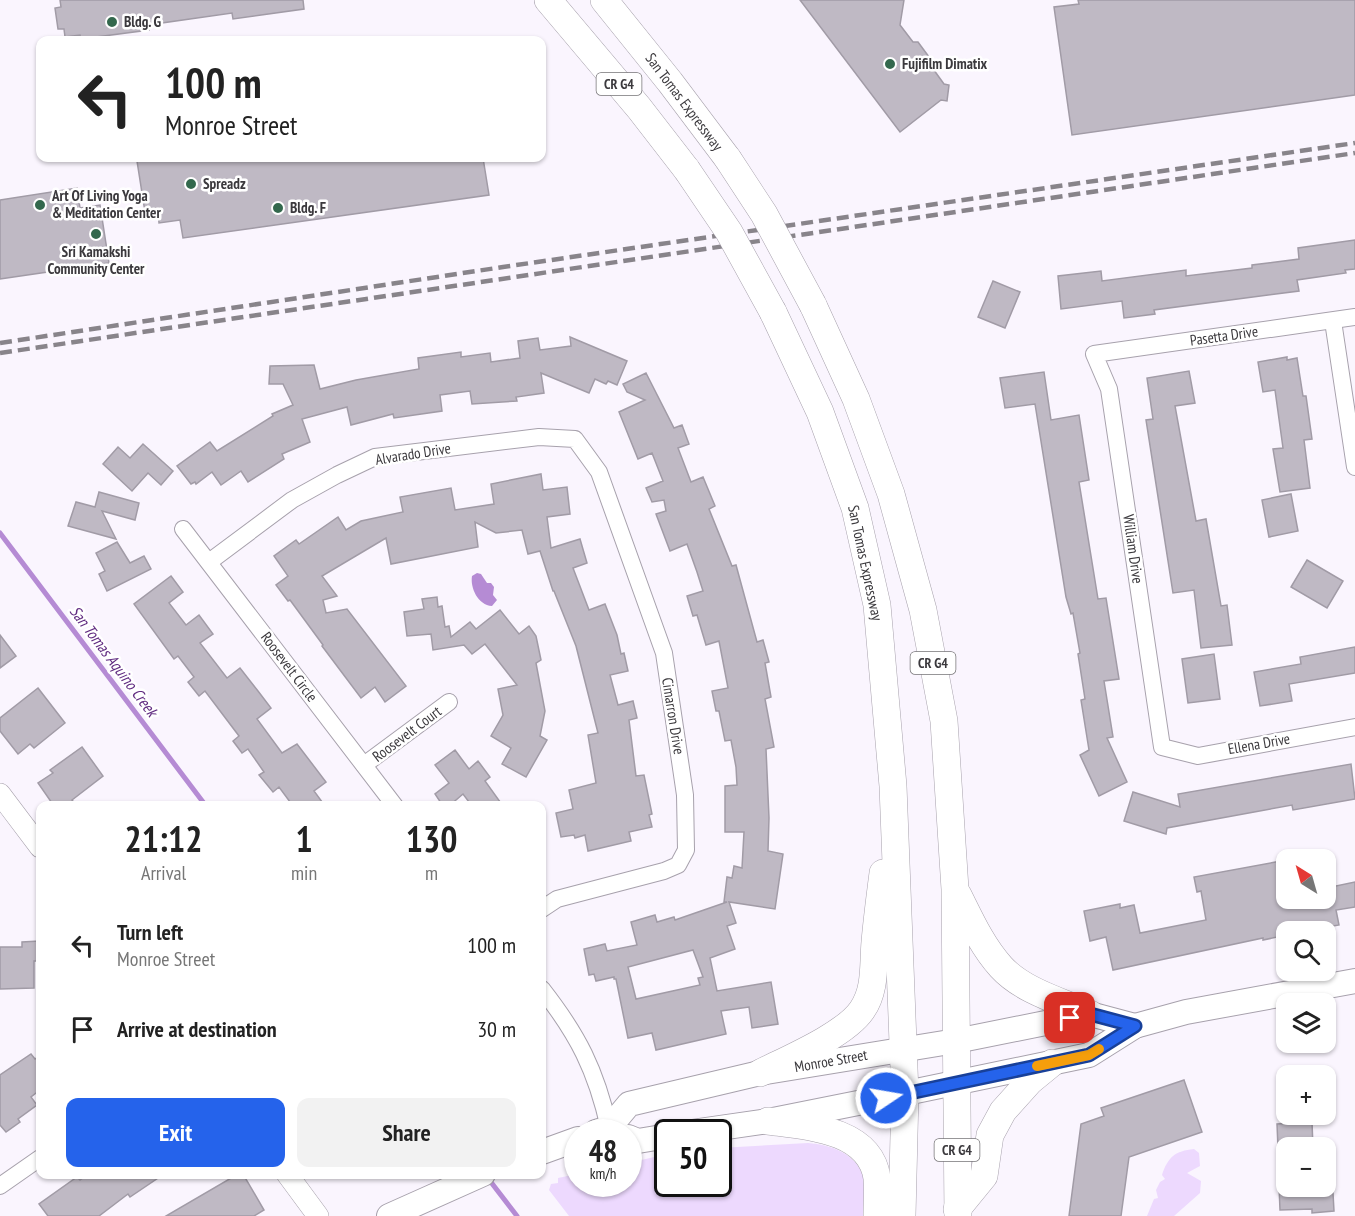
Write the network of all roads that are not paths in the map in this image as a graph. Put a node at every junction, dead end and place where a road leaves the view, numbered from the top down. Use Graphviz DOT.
graph roads {
  1 [pos="548,0"];
  2 [pos="604,0"];
  3 [pos="1355,317"];
  4 [pos="1333,321"];
  5 [pos="1094,354"];
  6 [pos="575,439"];
  7 [pos="1355,467"];
  8 [pos="183,529"];
  9 [pos="209,562"];
  10 [pos="449,702"];
  11 [pos="1355,727"];
  12 [pos="1162,747"];
  13 [pos="364,765"];
  14 [pos="893,786"];
  15 [pos="0,794"];
  16 [pos="391,801"];
  17 [pos="36,842"];
  18 [pos="955,889"];
  19 [pos="546,907"];
  20 [pos="1355,981"];
  21 [pos="546,994"];
  22 [pos="1090,1014"];
  23 [pos="1135,1026"];
  24 [pos="956,1041"];
  25 [pos="903,1049"];
  26 [pos="1052,1063"];
  27 [pos="760,1073"];
  28 [pos="956,1083"];
  29 [pos="905,1094"];
  30 [pos="609,1119"];
  31 [pos="620,1119"];
  32 [pos="768,1121"];
  33 [pos="732,1126"];
  34 [pos="564,1144"];
  35 [pos="546,1151"];
  36 [pos="36,1161"];
  37 [pos="291,1179"];
  38 [pos="471,1179"];
  39 [pos="0,1186"];
  40 [pos="958,1213"];
  41 [pos="318,1216"];
  42 [pos="389,1216"];
  43 [pos="877,1216"];
  44 [pos="902,1216"];
  1 -- 14 [label="highway, San Tomas Expressway / CR G4, bridge"];
  2 -- 18 [label="highway, San Tomas Expressway / CR G4, bridge"];
  3 -- 4 [label="street, Pasetta Drive"];
  4 -- 5 [label="street, Pasetta Drive"];
  4 -- 7 [label="street"];
  5 -- 12 [label="street, William Drive"];
  6 -- 9 [label="street, Alvarado Drive"];
  6 -- 19 [label="street, Cimarron Drive"];
  8 -- 9 [label="street, Roosevelt Circle"];
  9 -- 13 [label="street, Roosevelt Circle"];
  10 -- 13 [label="street, Roosevelt Court"];
  11 -- 12 [label="street, Ellena Drive"];
  13 -- 16 [label="street, Roosevelt Circle"];
  14 -- 25 [label="highway, San Tomas Expressway / CR G4"];
  14 -- 27 [label="highway"];
  15 -- 17 [label="street"];
  18 -- 22 [label="highway"];
  18 -- 24 [label="highway, San Tomas Expressway / CR G4"];
  20 -- 23 [label="main road"];
  21 -- 30 [label="street"];
  22 -- 23 [label="main road, Monroe Street"];
  22 -- 24 [label="main road, Monroe Street"];
  23 -- 26 [label="main road"];
  24 -- 25 [label="main road, Monroe Street"];
  24 -- 28 [label="highway, San Tomas Expressway / CR G4"];
  25 -- 27 [label="main road, Monroe Street"];
  25 -- 29 [label="highway, San Tomas Expressway / CR G4"];
  26 -- 28 [label="main road"];
  26 -- 40 [label="highway"];
  27 -- 31 [label="main road, Monroe Street"];
  28 -- 29 [label="main road"];
  28 -- 40 [label="highway, San Tomas Expressway / CR G4"];
  29 -- 32 [label="main road"];
  29 -- 44 [label="highway, San Tomas Expressway / CR G4"];
  32 -- 33 [label="main road"];
  32 -- 43 [label="highway"];
  34 -- 35 [label="main road"];
  36 -- 39 [label="street"];
  37 -- 41 [label="street"];
  38 -- 42 [label="main road"];
}
